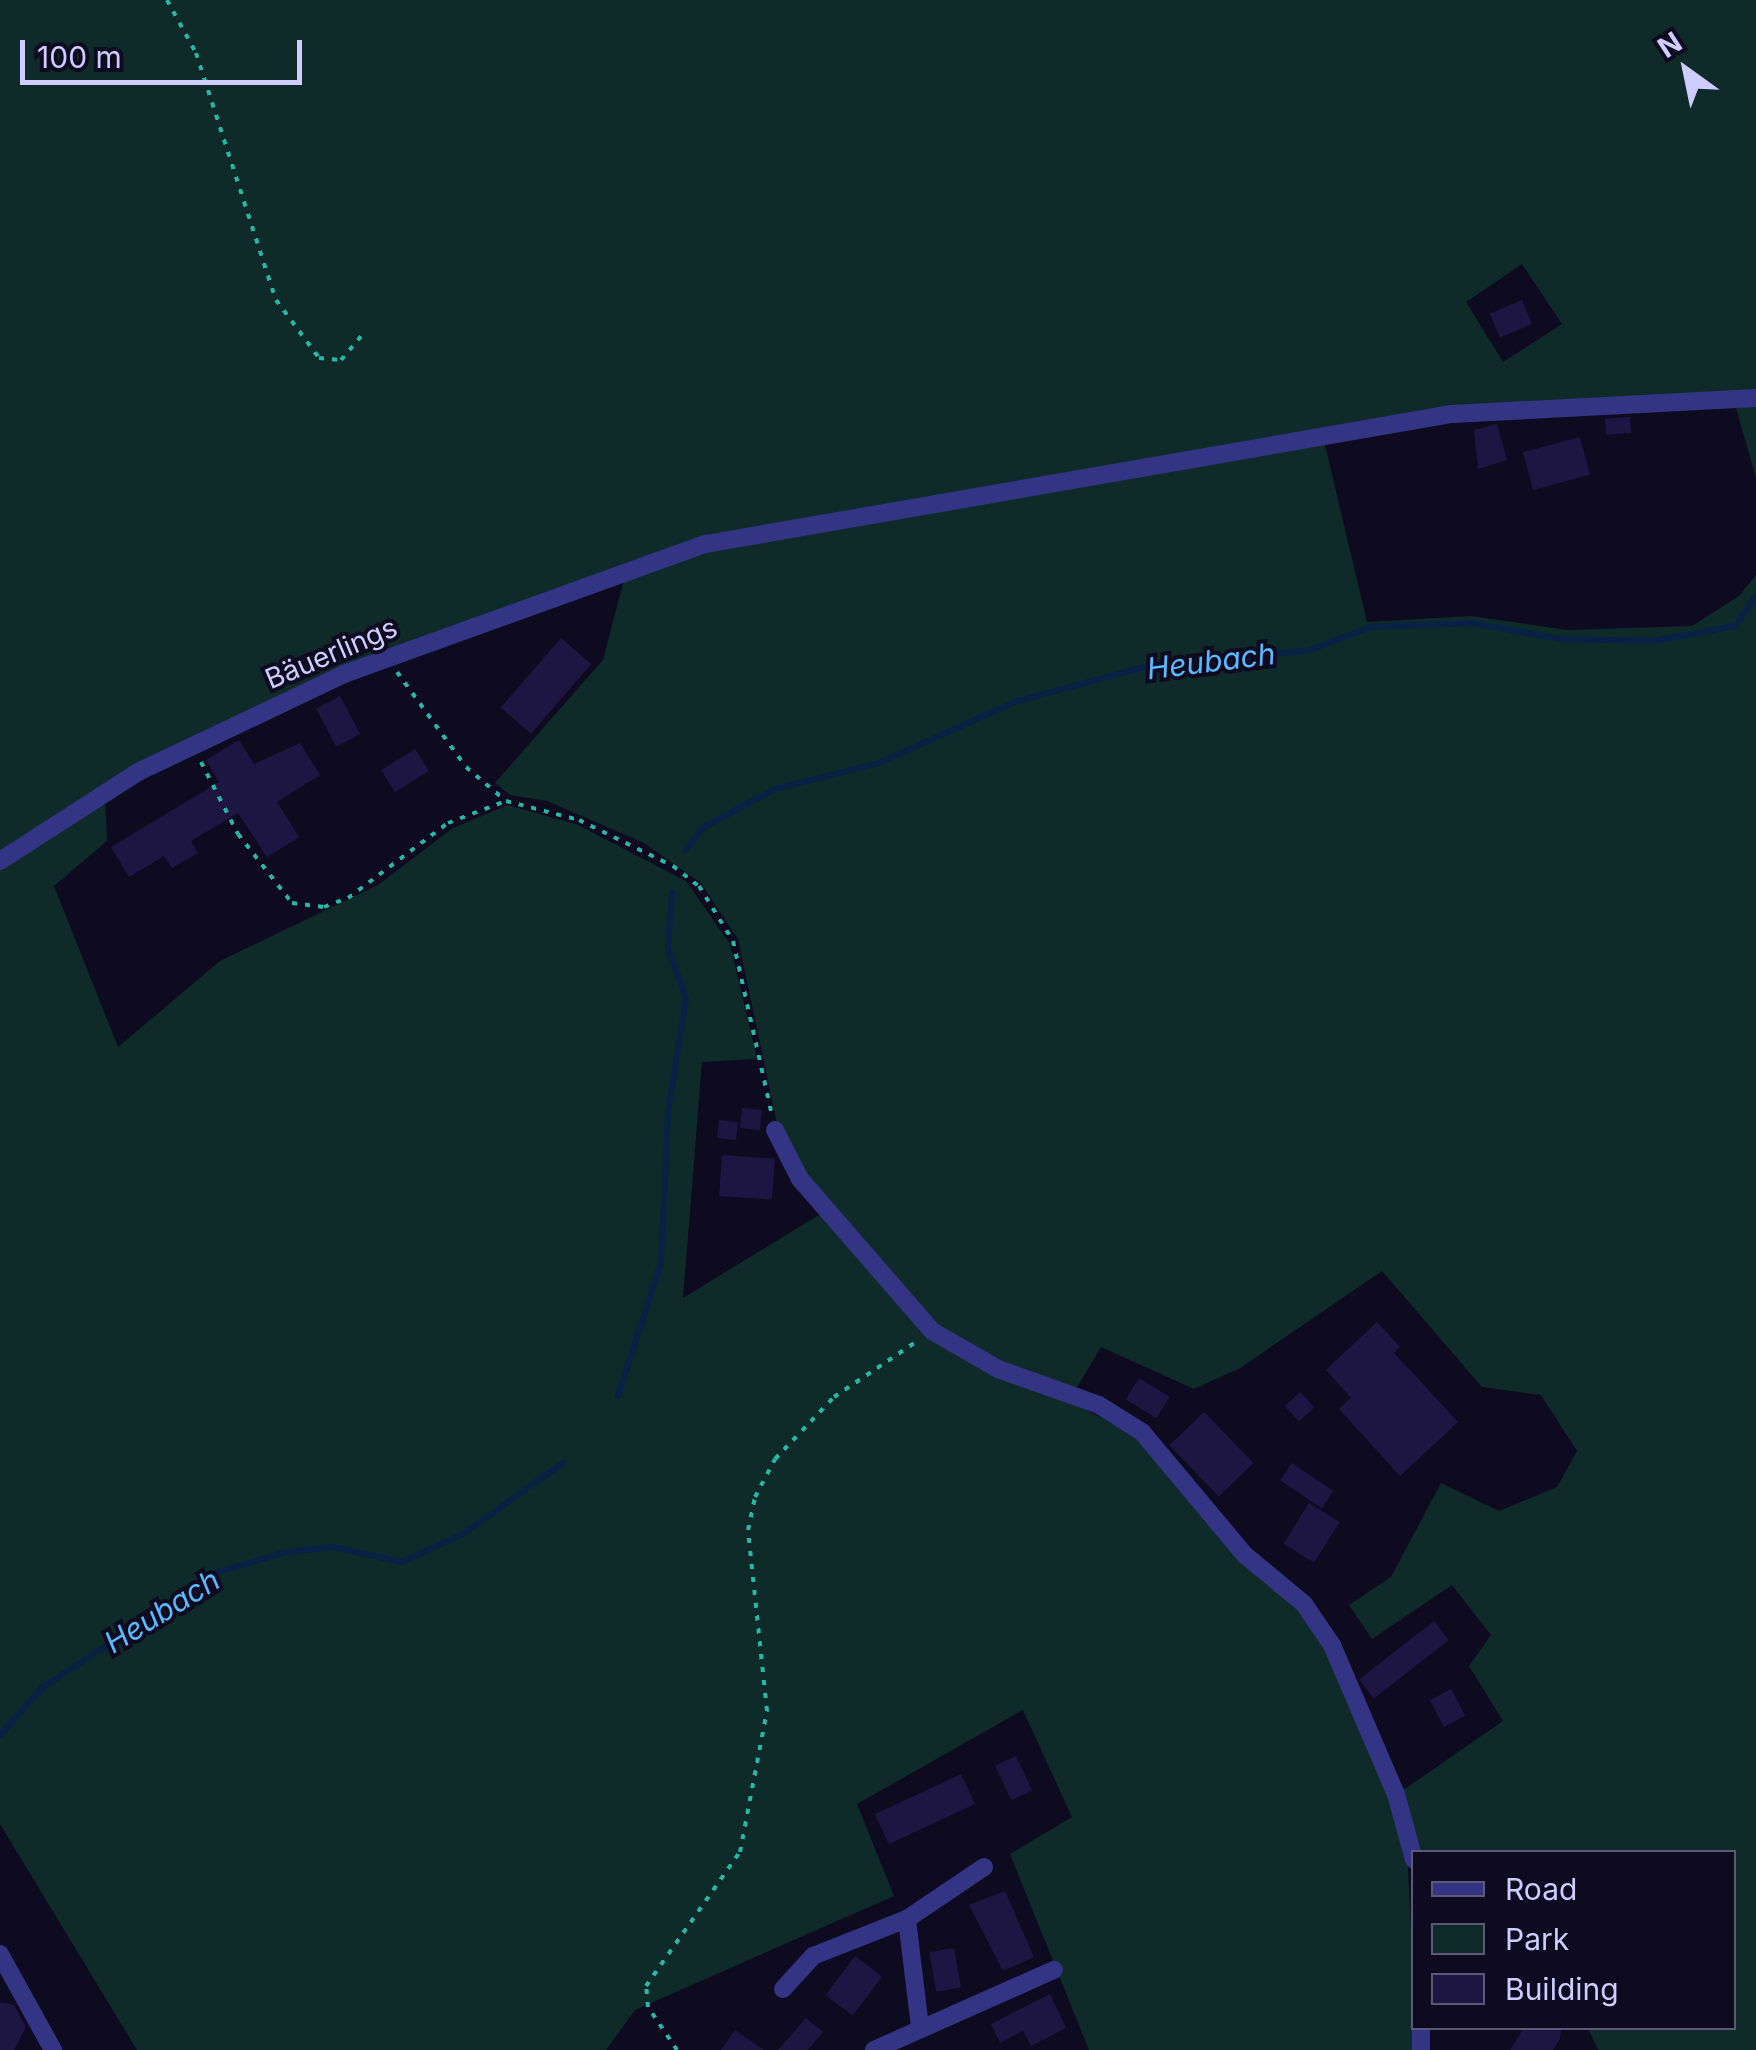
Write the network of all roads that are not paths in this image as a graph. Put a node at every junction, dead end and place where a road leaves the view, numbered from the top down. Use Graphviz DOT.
graph roads {
  1 [pos="1756,398"];
  2 [pos="0,861"];
  3 [pos="774,1130"];
  4 [pos="1411,1850"];
  5 [pos="984,1867"];
  6 [pos="906,1919"];
  7 [pos="0,1954"];
  8 [pos="1054,1970"];
  9 [pos="783,1989"];
  10 [pos="920,2027"];
  11 [pos="53,2050"];
  12 [pos="874,2050"];
  1 -- 2 [label="street, Bäuerlings"];
  3 -- 4 [label="street"];
  5 -- 6 [label="street"];
  6 -- 9 [label="street"];
  6 -- 10 [label="street"];
  7 -- 11 [label="street"];
  8 -- 10 [label="street"];
  10 -- 12 [label="street"];
}
